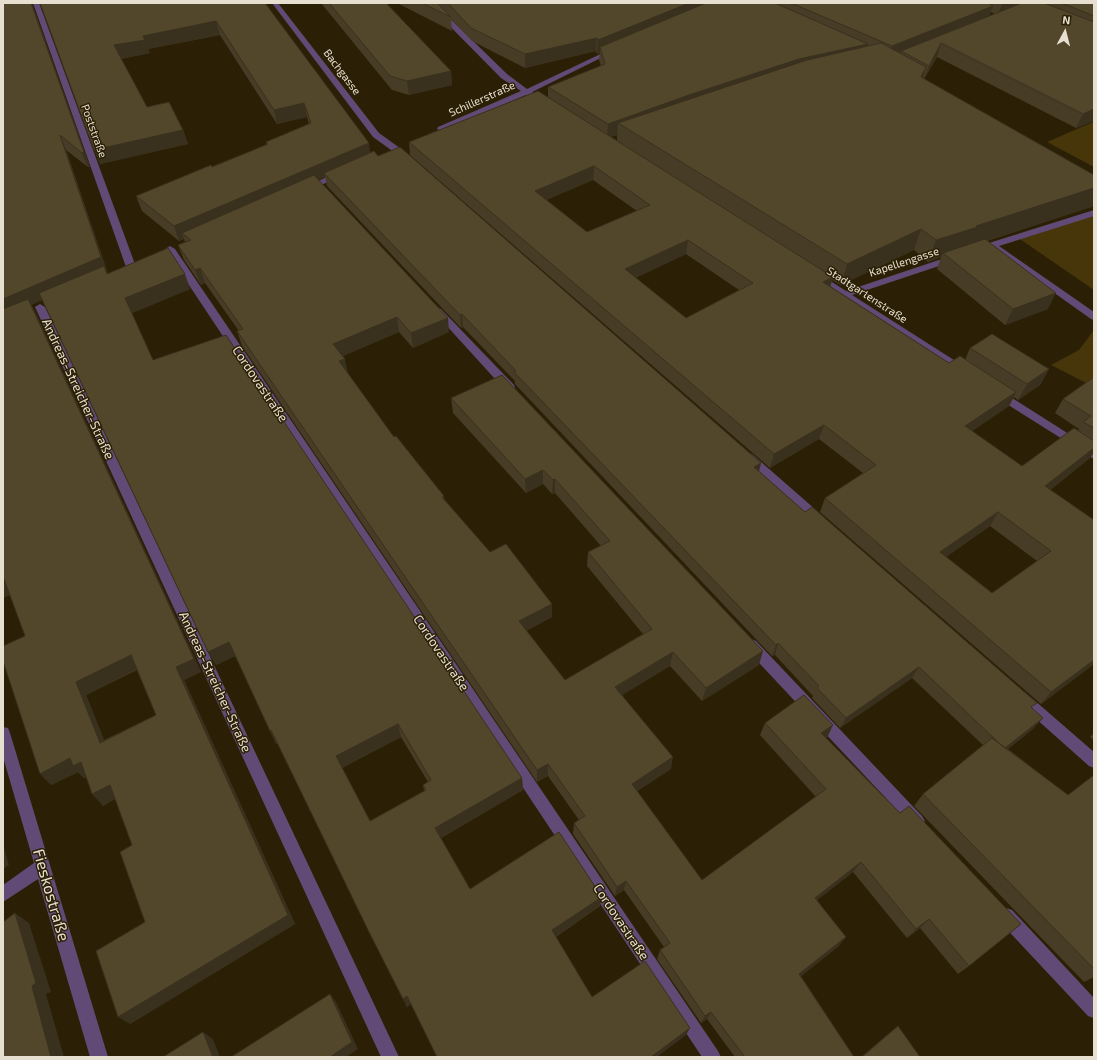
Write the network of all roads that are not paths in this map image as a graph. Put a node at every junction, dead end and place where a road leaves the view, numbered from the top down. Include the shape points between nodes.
1 (36, 3) edge
2 (276, 3) edge
3 (430, 3) edge
4 (623, 46) edge
5 (526, 92) junction
6 (547, 106) edge
7 (436, 132) edge
8 (399, 148) junction
9 (384, 154) edge
10 (413, 163) edge
11 (351, 169) edge
12 (318, 184) junction
13 (325, 192) edge
14 (297, 193) edge
15 (1094, 213) edge
16 (992, 245) junction
17 (170, 249) edge
18 (131, 267) edge
19 (812, 273) edge
20 (845, 294) junction
21 (427, 300) edge
22 (40, 307) edge
23 (1094, 317) edge
24 (971, 376) edge
25 (990, 388) edge
26 (520, 399) edge
27 (740, 450) edge
28 (1094, 455) edge
29 (830, 529) edge
30 (744, 638) edge
31 (1010, 687) edge
32 (3, 733) edge
33 (1094, 761) edge
34 (925, 830) edge
35 (43, 866) junction
36 (3, 894) edge
37 (996, 905) edge
38 (1094, 1010) edge
39 (99, 1057) edge
40 (390, 1057) edge
41 (712, 1057) edge

1 - 18 street, Poststraße
2 - 8 street, Bachgasse via 376,135
3 - 5 street via 504,76
4 - 5 street, Schillerstraße
5 - 6 street
5 - 7 street, Schillerstraße
8 - 9 street
8 - 10 street, Bachgasse
11 - 12 street
12 - 13 street
12 - 14 street
15 - 16 street, Kapellengasse
16 - 20 street, Kapellengasse
16 - 23 street
17 - 41 street, Cordovastraße
19 - 20 street, Stadtgartenstraße
20 - 24 street, Stadtgartenstraße
21 - 26 street
22 - 40 street, Andreas-Streicher-Straße
25 - 28 street
27 - 29 street
30 - 34 street
31 - 33 street
32 - 35 street, Fieskostraße
35 - 36 street
35 - 39 street, Fieskostraße
37 - 38 street

